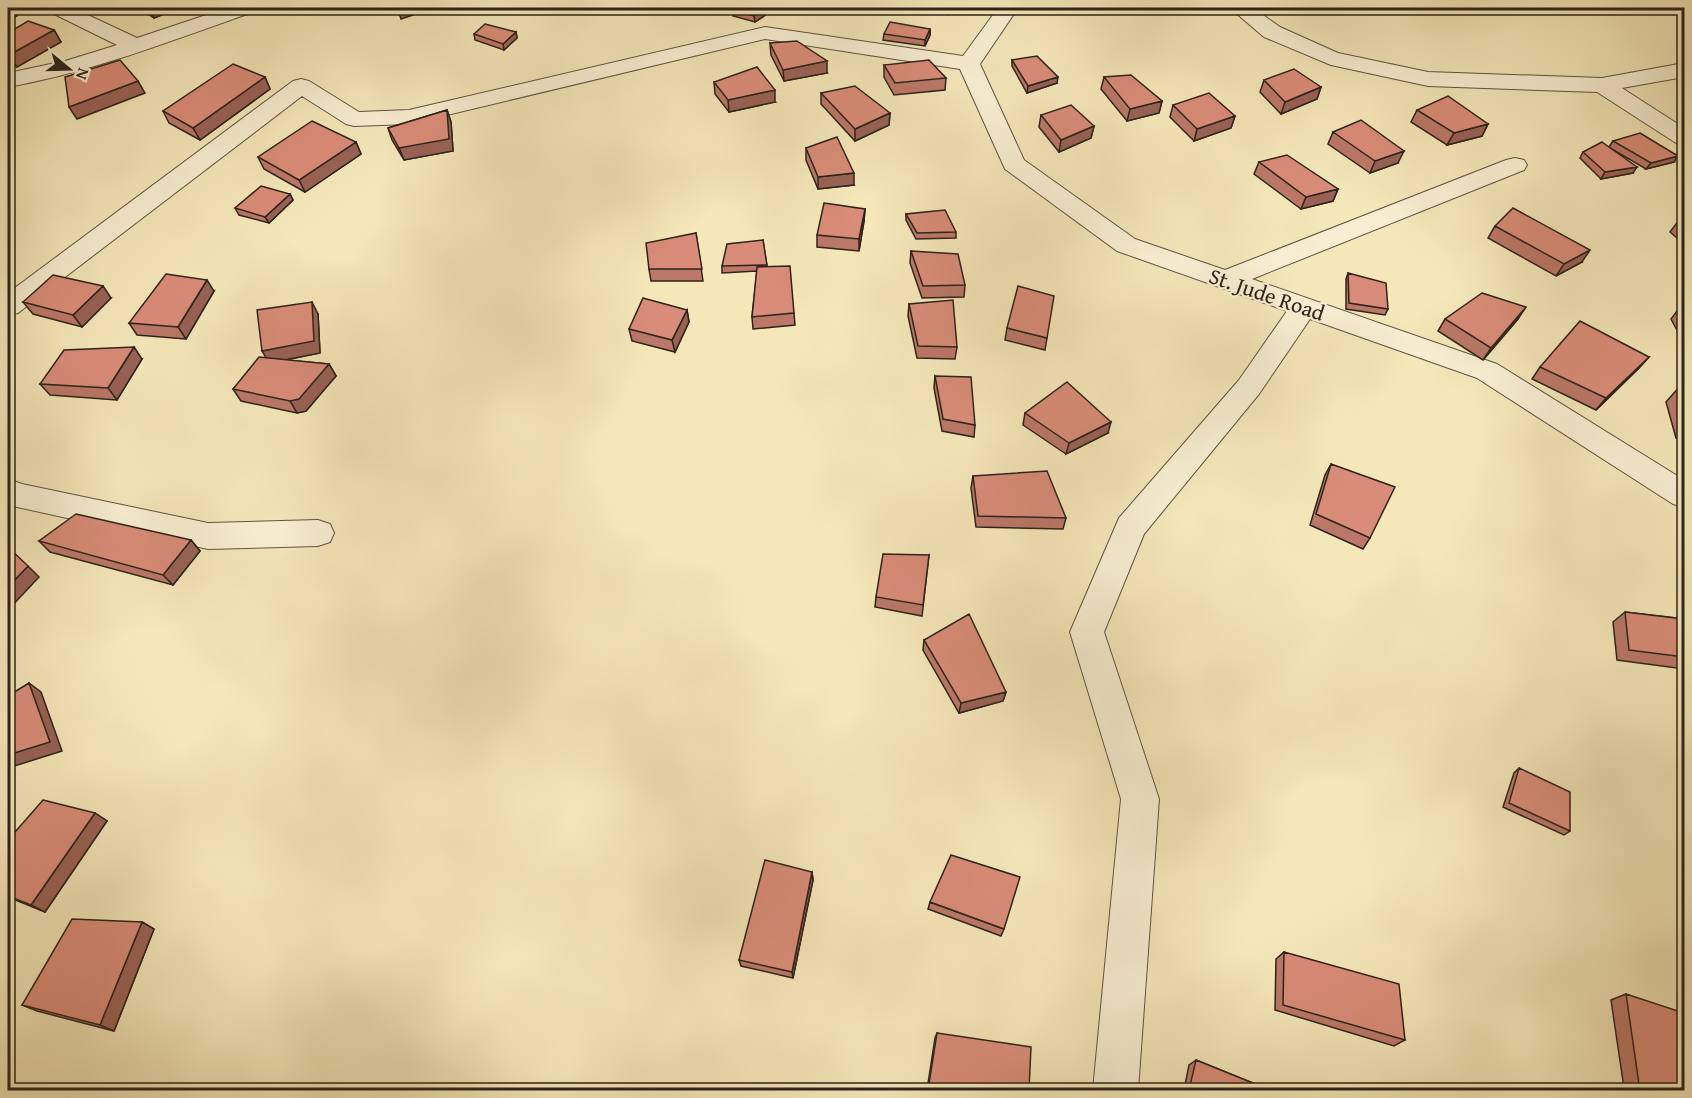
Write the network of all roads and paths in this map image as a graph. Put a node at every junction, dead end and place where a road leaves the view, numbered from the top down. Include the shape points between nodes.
1 (57, 8) edge
2 (246, 8) edge
3 (1008, 8) edge
4 (1240, 8) edge
5 (136, 46) junction
6 (969, 64) junction
7 (1684, 70) edge
8 (8, 80) edge
9 (1602, 85) junction
10 (1684, 138) edge
11 (1515, 165) dead end
12 (1225, 280) junction
13 (8, 306) edge
14 (1304, 307) junction
15 (8, 491) edge
16 (1684, 495) edge
17 (318, 533) dead end
18 (1116, 1090) edge

1 - 5 street
2 - 5 street
3 - 6 street
4 - 9 street via 1272,32 1332,58 1417,77
5 - 8 street
6 - 12 street, St. Jude Road via 1014,164 1126,245
6 - 13 street via 765,33 409,117 354,119 301,87
7 - 9 street
9 - 10 street
11 - 12 street
12 - 14 street, St. Jude Road
14 - 16 street, St. Jude Road via 1487,371
14 - 18 street via 1249,387 1130,527 1087,632 1140,799
15 - 17 street via 208,537

